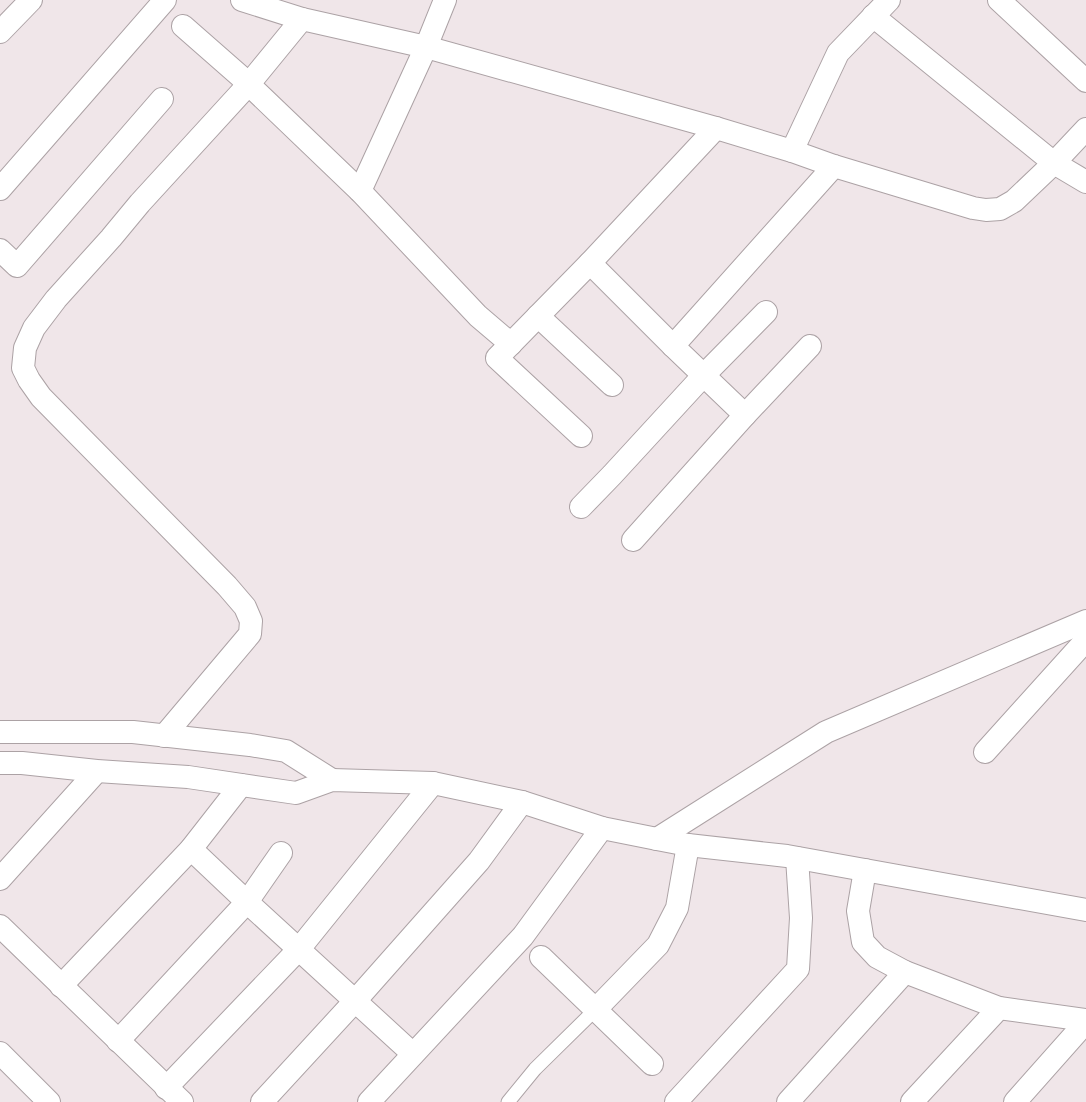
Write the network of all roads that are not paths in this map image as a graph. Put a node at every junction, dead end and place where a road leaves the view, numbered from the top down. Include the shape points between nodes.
1 (31, 0) edge
2 (165, 0) edge
3 (242, 0) edge
4 (445, 0) edge
5 (889, 0) edge
6 (999, 0) edge
7 (873, 16) junction
8 (302, 19) junction
9 (183, 26) dead end
10 (0, 32) edge
11 (426, 47) junction
12 (1086, 81) edge
13 (248, 85) junction
14 (162, 99) dead end
15 (716, 128) junction
16 (1086, 129) edge
17 (792, 152) junction
18 (1054, 164) junction
19 (834, 166) junction
20 (1086, 182) edge
21 (0, 189) edge
22 (360, 190) junction
23 (0, 250) edge
24 (590, 262) junction
25 (766, 312) dead end
26 (538, 316) junction
27 (511, 344) junction
28 (673, 346) junction
29 (810, 346) dead end
30 (703, 376) junction
31 (612, 385) dead end
32 (745, 415) junction
33 (581, 436) dead end
34 (581, 507) dead end
35 (633, 540) dead end
36 (1086, 621) edge
37 (1086, 640) edge
38 (0, 732) edge
39 (164, 736) junction
40 (985, 752) dead end
41 (0, 763) edge
42 (98, 771) junction
43 (332, 780) junction
44 (433, 783) junction
45 (241, 785) junction
46 (522, 802) junction
47 (602, 828) junction
48 (657, 839) junction
49 (688, 844) junction
50 (191, 849) junction
51 (281, 853) dead end
52 (797, 858) junction
53 (865, 870) junction
54 (0, 880) edge
55 (247, 902) junction
56 (1086, 910) edge
57 (0, 927) edge
58 (299, 949) junction
59 (541, 957) dead end
60 (905, 972) junction
61 (61, 986) junction
62 (355, 1001) junction
63 (999, 1008) junction
64 (595, 1010) junction
65 (1086, 1021) edge
66 (118, 1041) junction
67 (0, 1053) edge
68 (413, 1054) junction
69 (652, 1064) dead end
70 (174, 1095) edge
71 (49, 1102) edge
72 (262, 1102) edge
73 (369, 1102) edge
74 (508, 1102) edge
75 (676, 1102) edge
76 (788, 1102) edge
77 (912, 1102) edge
78 (1016, 1102) edge

1 - 10 street
2 - 21 street
3 - 8 street
4 - 11 street
5 - 7 street
6 - 12 street
7 - 17 street via 838,53
7 - 18 street
8 - 11 street
8 - 13 street
9 - 13 street
11 - 15 street
11 - 22 street
13 - 22 street
13 - 39 street via 56,299 34,328 25,348 23,368 28,380 41,397 227,586 245,607 251,621 250,634
14 - 23 street via 16,266
15 - 17 street
15 - 24 street
16 - 18 street
17 - 19 street
18 - 19 street via 1014,201 1000,209 986,210
18 - 20 street
19 - 28 street
22 - 27 street via 478,316
24 - 26 street
24 - 28 street
25 - 30 street
26 - 27 street
26 - 31 street
27 - 33 street via 498,358
28 - 30 street
29 - 32 street
30 - 32 street
30 - 34 street
32 - 35 street
36 - 48 street via 826,732
37 - 40 street
38 - 39 street via 133,732
39 - 43 street via 286,751
41 - 42 street
42 - 45 street via 188,777
42 - 54 street
43 - 44 street
43 - 45 street via 296,793
44 - 46 street
44 - 58 street
45 - 50 street
46 - 47 street
46 - 62 street via 479,861
47 - 48 street
47 - 68 street via 523,936
48 - 49 street
49 - 52 street
49 - 64 street via 677,908 658,945
50 - 55 street
50 - 61 street
51 - 55 street
52 - 53 street
52 - 75 street via 801,918 798,969
53 - 56 street
53 - 60 street via 858,911 863,942 877,957
55 - 58 street
55 - 66 street
57 - 61 street
58 - 62 street
58 - 70 street
59 - 64 street
60 - 63 street
60 - 76 street
61 - 66 street
62 - 68 street
62 - 72 street
63 - 65 street
63 - 77 street
64 - 69 street
64 - 74 lane via 535,1069
65 - 78 street
66 - 70 street
67 - 71 street
68 - 73 street

